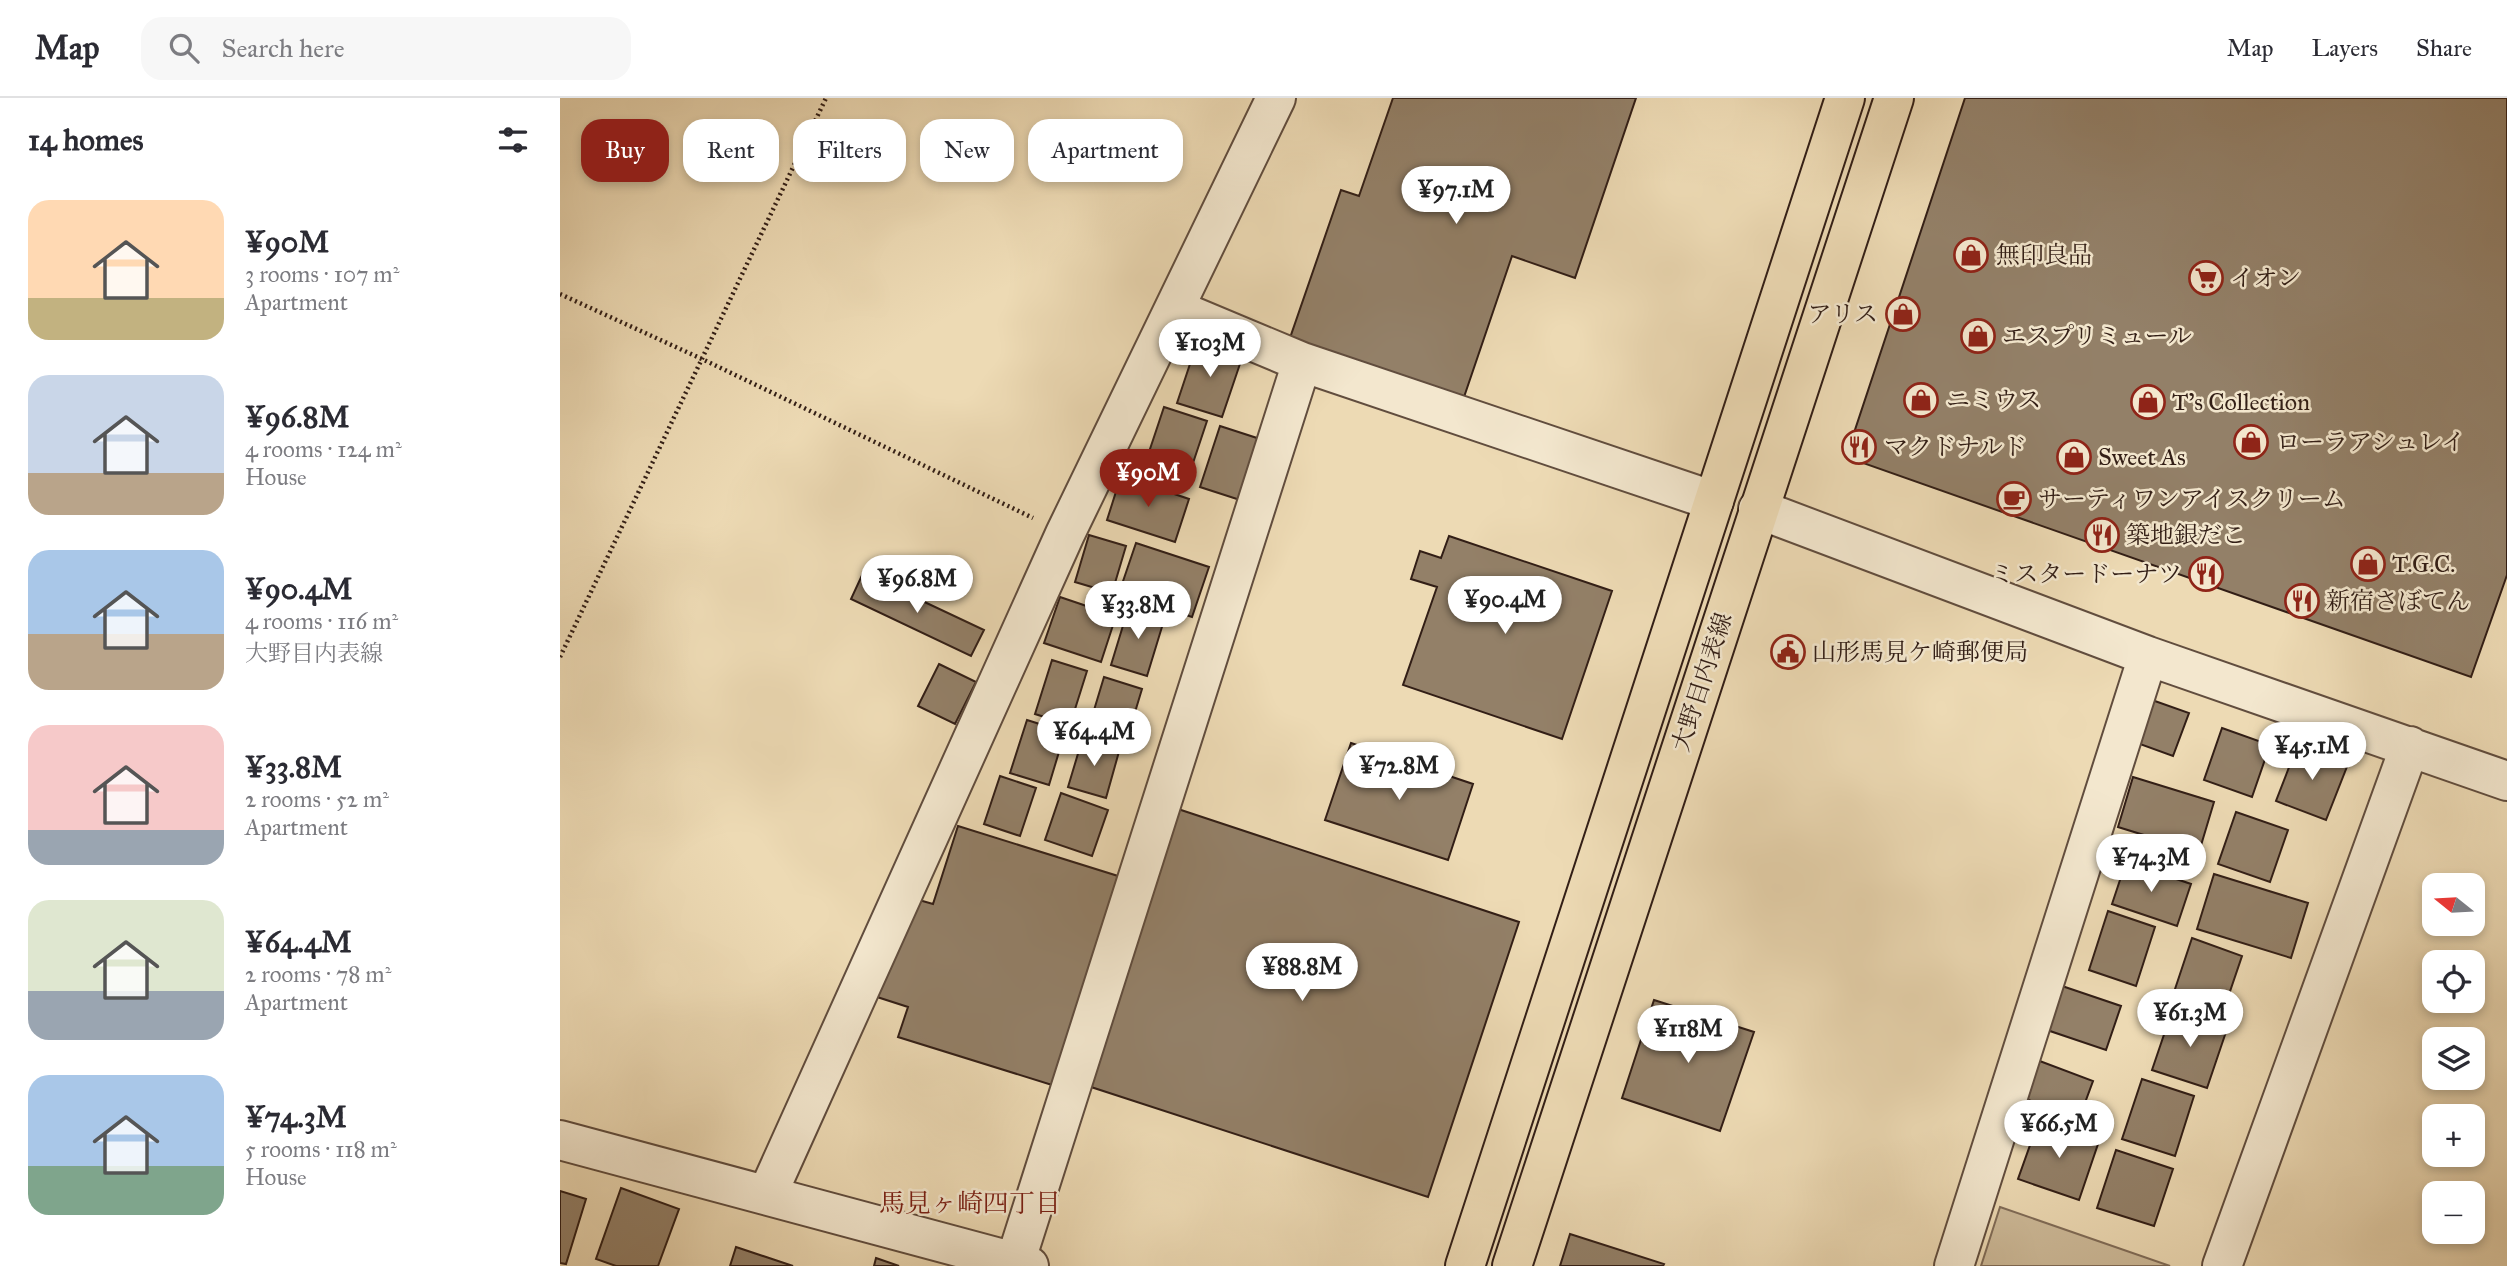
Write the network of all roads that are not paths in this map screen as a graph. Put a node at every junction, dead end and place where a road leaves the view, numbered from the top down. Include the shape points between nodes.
1 (1276, 98) edge
2 (1845, 98) edge
3 (1894, 98) edge
4 (1175, 309) junction
5 (1302, 362) junction
6 (1714, 500) junction
7 (1758, 509) junction
8 (2148, 656) junction
9 (2410, 746) junction
10 (2507, 780) edge
11 (560, 1140) edge
12 (767, 1195) junction
13 (1020, 1265) edge
14 (1465, 1266) edge
15 (1511, 1266) edge
16 (1954, 1266) edge
17 (2222, 1266) edge

1 - 4 street
2 - 6 main road, 大野目内表線
3 - 7 main road, 大野目内表線
4 - 5 street
4 - 12 street via 1065,534
5 - 6 street
5 - 13 street
6 - 14 main road, 大野目内表線
7 - 8 street
7 - 15 main road, 大野目内表線
8 - 9 street
8 - 16 street
9 - 10 street
9 - 17 street
11 - 12 street
12 - 13 street

